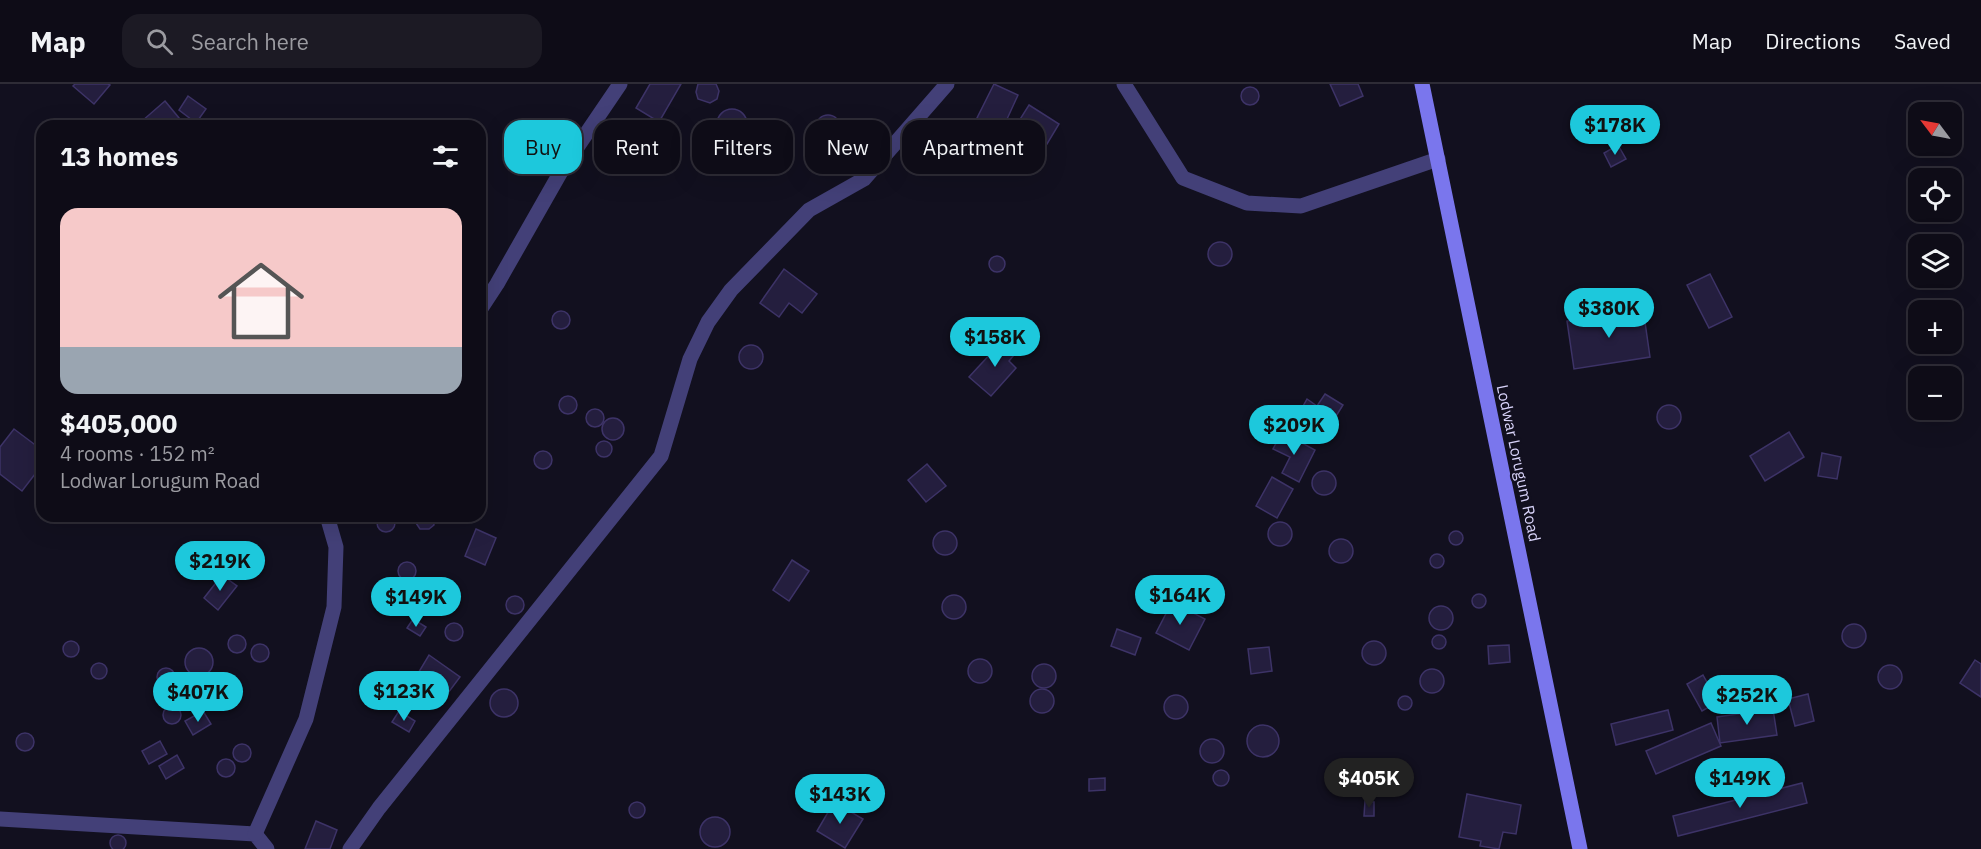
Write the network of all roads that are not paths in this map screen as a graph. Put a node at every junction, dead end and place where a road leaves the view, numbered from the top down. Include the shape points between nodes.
1 (620, 84) edge
2 (947, 84) edge
3 (1124, 84) edge
4 (1422, 84) edge
5 (1437, 159) junction
6 (486, 301) edge
7 (329, 522) edge
8 (0, 819) edge
9 (255, 834) junction
10 (267, 849) edge
11 (350, 849) edge
12 (1580, 849) edge

1 - 6 street via 563,168
2 - 11 street via 864,179 810,210 730,290 690,359 661,456
3 - 5 street via 1183,178 1247,203 1301,206
4 - 5 main road, Lodwar Lorugum Road
5 - 12 main road, Lodwar Lorugum Road
7 - 9 street via 336,547 334,607 306,719
8 - 9 street
9 - 10 street

